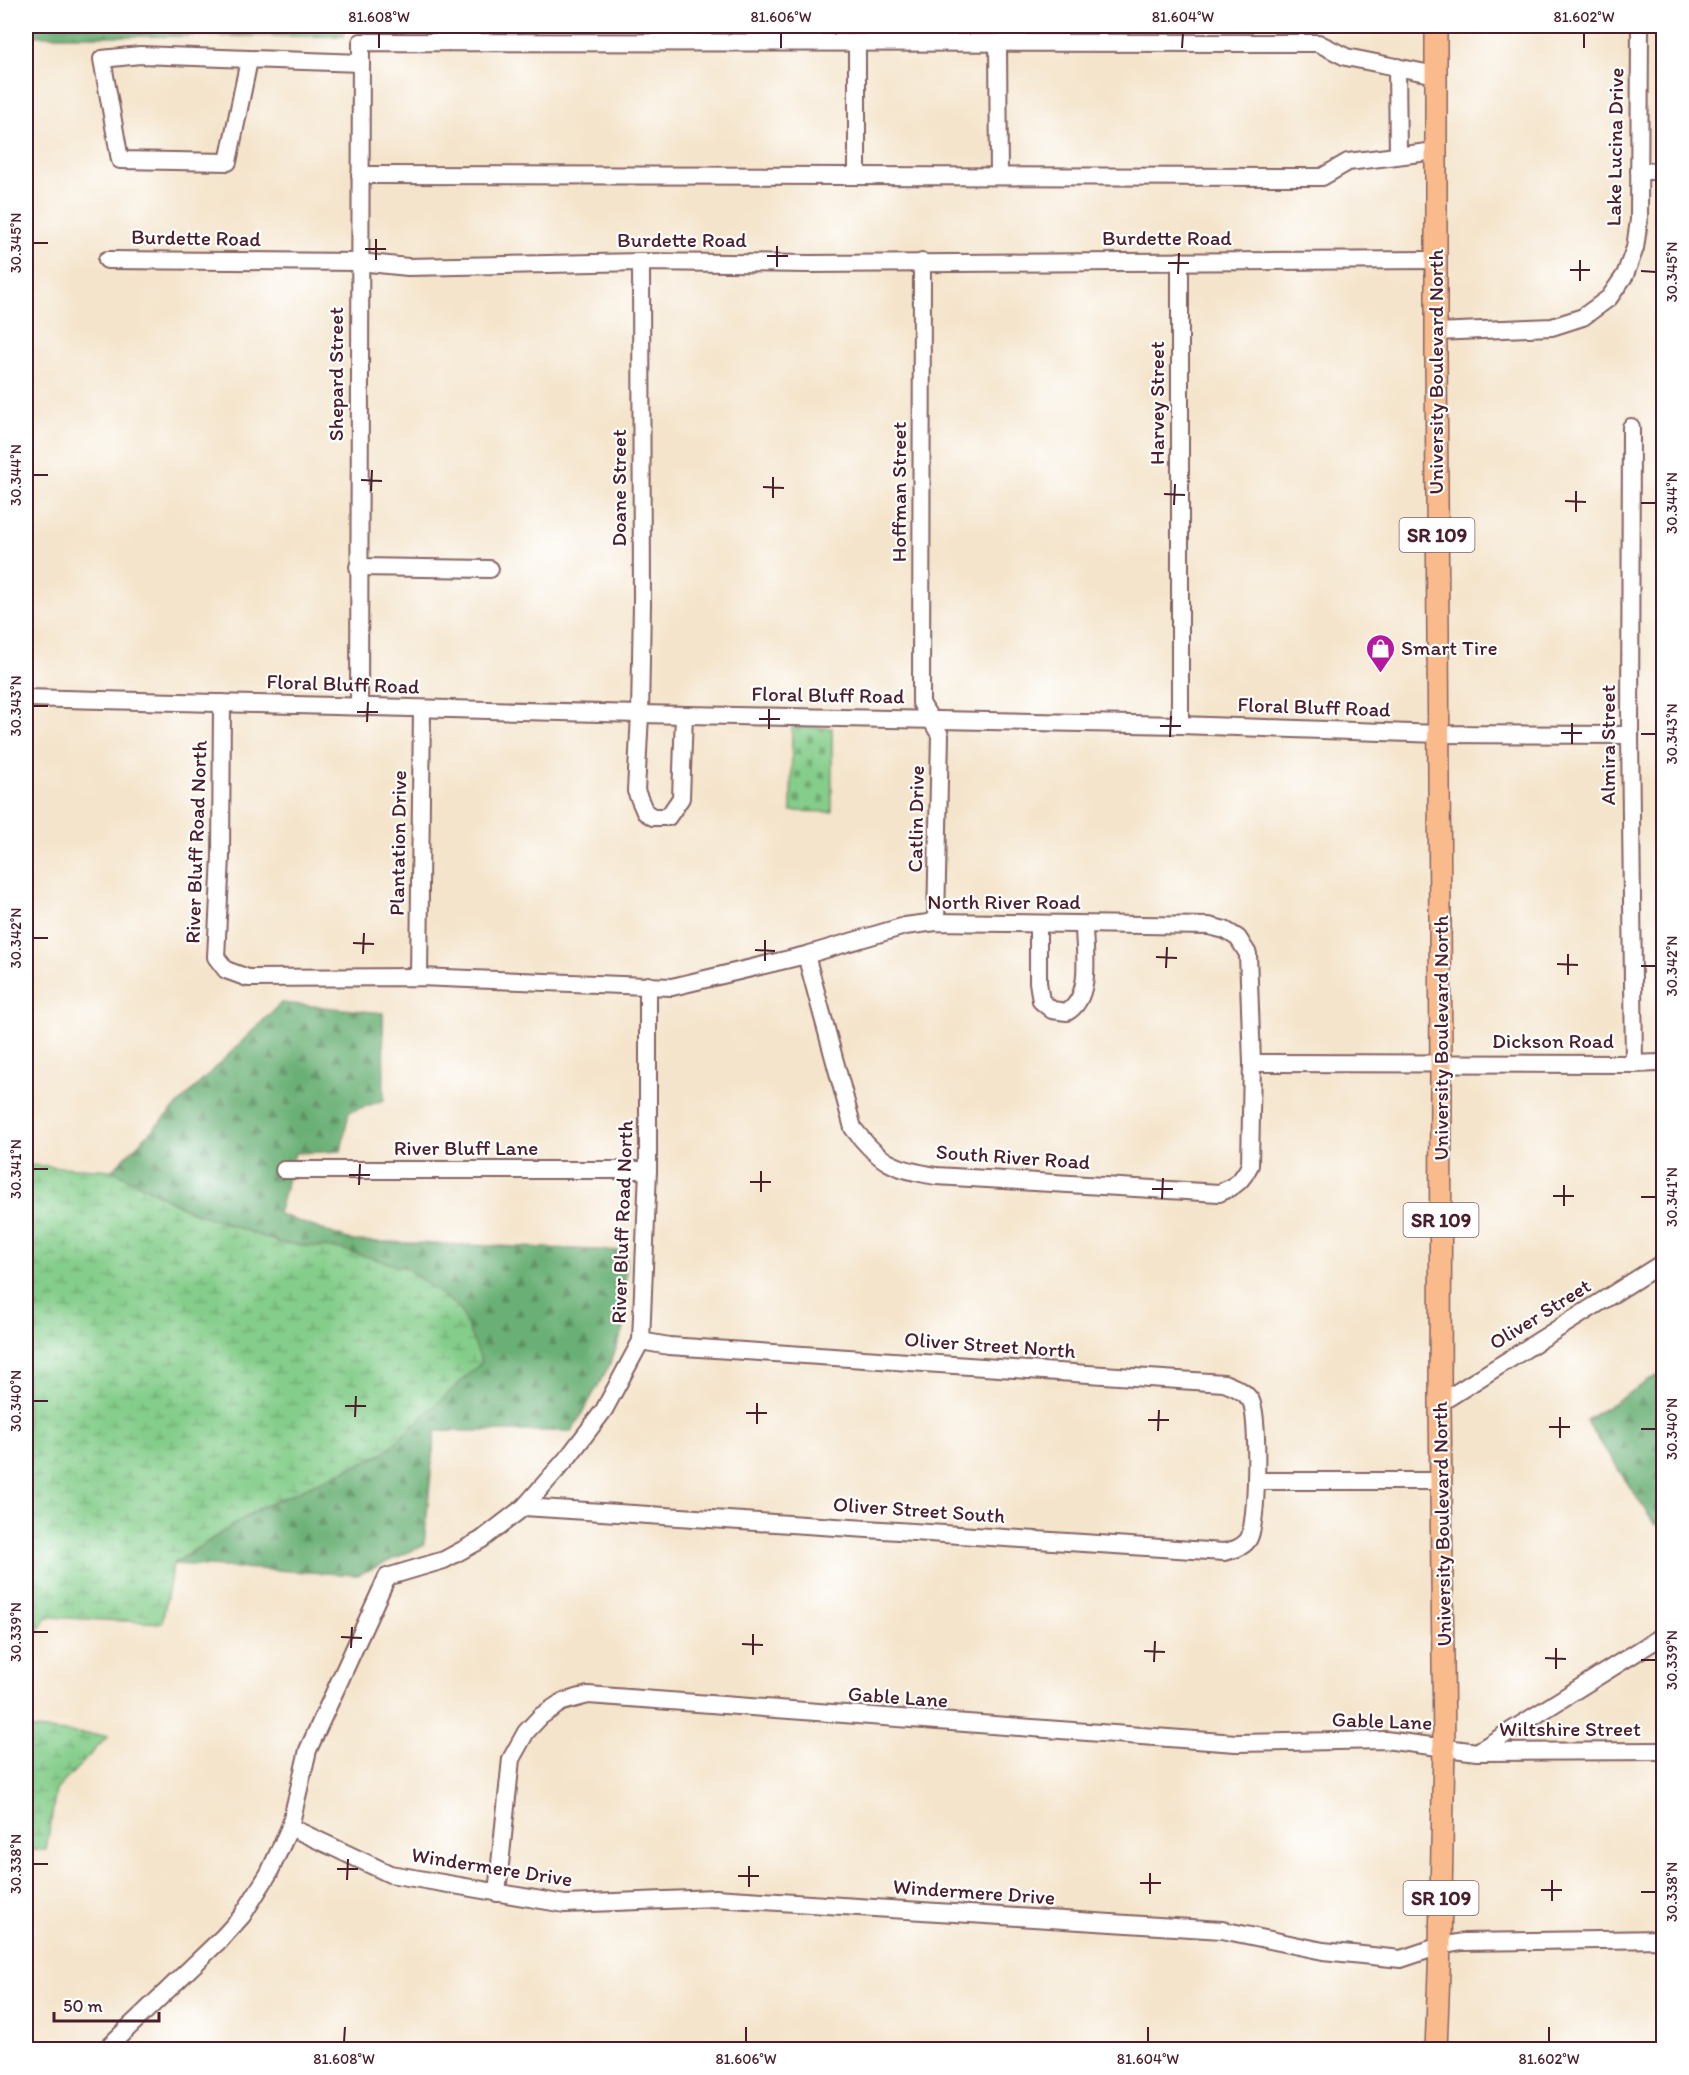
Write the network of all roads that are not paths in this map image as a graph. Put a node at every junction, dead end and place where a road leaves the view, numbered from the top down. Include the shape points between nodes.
1 (1436, 26) edge
2 (1640, 26) edge
3 (998, 43) junction
4 (857, 44) junction
5 (249, 60) junction
6 (361, 63) junction
7 (1397, 67) junction
8 (1436, 75) junction
9 (1436, 151) junction
10 (1398, 155) junction
11 (1639, 171) junction
12 (1664, 171) edge
13 (360, 175) junction
14 (857, 176) junction
15 (999, 176) junction
16 (107, 260) dead end
17 (1436, 260) junction
18 (1180, 261) junction
19 (359, 262) junction
20 (641, 262) junction
21 (922, 262) junction
22 (1436, 332) junction
23 (1631, 427) dead end
24 (358, 567) junction
25 (490, 569) dead end
26 (26, 698) edge
27 (222, 703) junction
28 (359, 706) junction
29 (423, 709) junction
30 (640, 714) junction
31 (684, 715) junction
32 (930, 720) junction
33 (1180, 725) junction
34 (1440, 734) junction
35 (1630, 735) junction
36 (936, 922) junction
37 (1038, 924) junction
38 (1084, 925) junction
39 (806, 955) junction
40 (419, 978) junction
41 (648, 985) junction
42 (1441, 1062) junction
43 (1252, 1063) junction
44 (1634, 1064) junction
45 (1662, 1066) edge
46 (284, 1170) dead end
47 (648, 1170) junction
48 (1664, 1262) edge
49 (641, 1341) junction
50 (1440, 1403) junction
51 (1256, 1481) junction
52 (1441, 1481) junction
53 (524, 1507) junction
54 (1664, 1635) edge
55 (1444, 1746) junction
56 (1664, 1751) edge
57 (1477, 1752) junction
58 (290, 1827) junction
59 (497, 1893) junction
60 (1664, 1939) edge
61 (1440, 1946) junction
62 (105, 2049) edge
63 (1436, 2049) edge

1 - 8 main road, University Boulevard North / SR 109
2 - 11 street, Lake Lucina Drive
3 - 4 street
3 - 7 street via 1318,43 1346,57
3 - 15 street
4 - 6 street, Shepard Street via 361,42
4 - 14 street
5 - 5 street via 140,55 102,58 120,160 228,162
5 - 6 street
6 - 13 street, Shepard Street
7 - 8 street
7 - 10 street
8 - 9 main road, University Boulevard North / SR 109
9 - 10 street
9 - 17 main road, University Boulevard North / SR 109
10 - 15 street via 1348,162 1322,177
11 - 12 street
11 - 22 street, Lake Lucina Drive via 1635,248 1625,275 1609,298 1583,317 1552,327
13 - 14 street
13 - 19 street, Shepard Street
14 - 15 street
16 - 19 street, Burdette Road
17 - 18 street, Burdette Road
17 - 22 main road, University Boulevard North / SR 109
18 - 21 street, Burdette Road
18 - 33 street, Harvey Street
19 - 20 street, Burdette Road via 408,267
19 - 24 street, Shepard Street
20 - 21 street, Burdette Road
20 - 30 street, Doane Street
21 - 32 street, Hoffman Street via 921,703
22 - 34 main road, University Boulevard North / SR 109
23 - 35 street, Almira Street
24 - 25 street
24 - 28 street, Shepard Street
26 - 27 street, Floral Bluff Road
27 - 28 street, Floral Bluff Road
27 - 40 street, River Bluff Road North via 216,957 226,970 248,978
28 - 29 street, Floral Bluff Road
29 - 30 street, Floral Bluff Road
29 - 40 street, Plantation Drive
30 - 31 street, Floral Bluff Road
30 - 31 street, Doane Street via 636,791 645,812 653,817 668,817 681,798
31 - 32 street, Floral Bluff Road
32 - 33 street, Floral Bluff Road
32 - 36 street, Catlin Drive via 940,735
33 - 34 street, Floral Bluff Road
34 - 35 street, Floral Bluff Road
34 - 42 main road, University Boulevard North / SR 109
35 - 44 street, Almira Street
36 - 37 street, North River Road
36 - 39 street, North River Road via 905,926
37 - 38 street, North River Road
37 - 38 street via 1041,1001 1052,1010 1067,1012 1079,1000 1084,981
38 - 43 street, North River Road via 1209,926 1238,938 1248,954
39 - 41 street, North River Road via 672,987
39 - 43 street, South River Road via 853,1128 890,1165 912,1172 1219,1193 1237,1186 1250,1165
40 - 41 street, River Bluff Road North
41 - 47 street, River Bluff Road North
42 - 43 street, Dickson Road
42 - 44 street, Dickson Road
42 - 50 main road, University Boulevard North / SR 109
44 - 45 street, Dickson Road
46 - 47 street, River Bluff Lane
47 - 49 street, River Bluff Road North
48 - 50 street, Oliver Street
49 - 51 street, Oliver Street North via 1224,1383 1239,1389 1251,1401
49 - 53 street, River Bluff Road North via 604,1410
50 - 52 main road, University Boulevard North / SR 109
51 - 52 street
51 - 53 street, Oliver Street South via 1253,1526 1248,1540 1238,1549 1224,1552
52 - 55 main road, University Boulevard North / SR 109
53 - 58 street, River Bluff Road North via 481,1540 444,1560 387,1577 308,1750
54 - 57 street
55 - 57 street, Gable Lane
55 - 59 street, Gable Lane via 1385,1740 1236,1743 588,1695 562,1701 542,1716 526,1732 511,1759
55 - 61 main road, University Boulevard North / SR 109
56 - 57 street, Wiltshire Street
58 - 59 street, Windermere Drive via 390,1874
58 - 62 street, River Bluff Road North via 269,1873 242,1916
59 - 61 street, Windermere Drive via 566,1904 715,1898 1222,1930 1323,1951 1401,1959
60 - 61 street, Windermere Drive via 1462,1942
61 - 63 main road, University Boulevard North / SR 109

